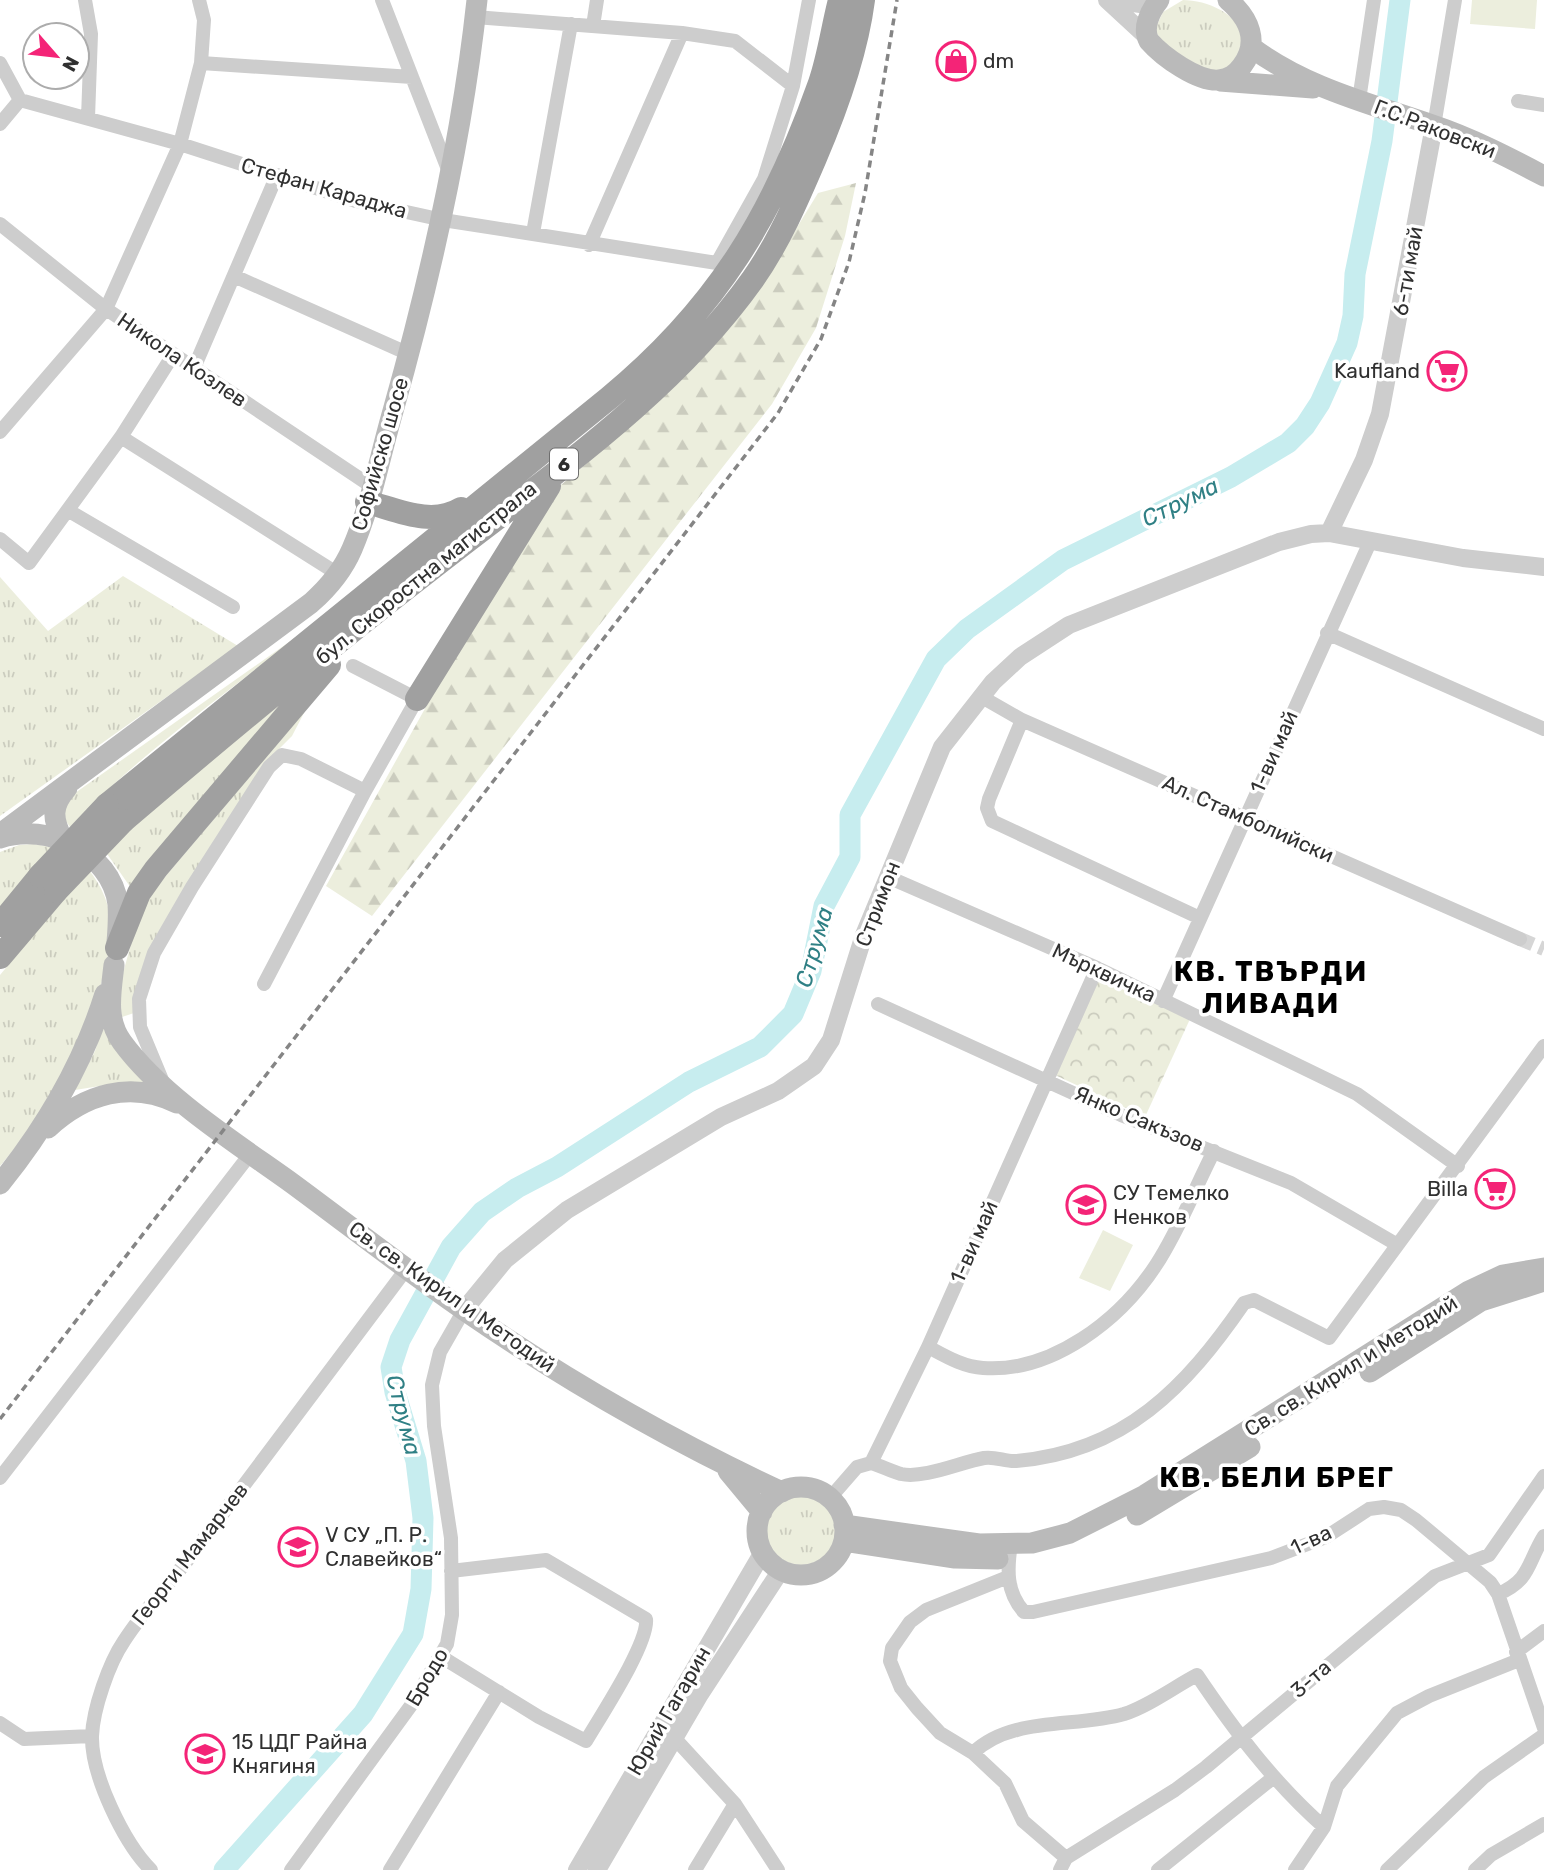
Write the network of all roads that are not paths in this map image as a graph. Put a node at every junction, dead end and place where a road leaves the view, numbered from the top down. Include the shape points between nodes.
1 (85, 0) edge
2 (199, 0) edge
3 (382, 0) edge
4 (597, 0) edge
5 (809, 0) edge
6 (839, 0) edge
7 (863, 0) edge
8 (1107, 0) edge
9 (1113, 0) edge
10 (1227, 0) edge
11 (1374, 0) edge
12 (1455, 0) edge
13 (1157, 3) edge
14 (476, 9) edge
15 (571, 24) junction
16 (593, 26) junction
17 (682, 33) junction
18 (1146, 36) junction
19 (1251, 47) junction
20 (0, 62) edge
21 (201, 63) junction
22 (412, 77) junction
23 (1216, 80) junction
24 (793, 86) junction
25 (1322, 89) junction
26 (20, 100) junction
27 (1518, 100) dead end
28 (1365, 102) junction
29 (1544, 105) edge
30 (88, 118) junction
31 (0, 124) edge
32 (1428, 124) junction
33 (180, 144) junction
34 (276, 175) junction
35 (1544, 176) edge
36 (451, 177) junction
37 (443, 220) junction
38 (0, 224) edge
39 (533, 233) junction
40 (589, 245) junction
41 (234, 276) junction
42 (106, 309) junction
43 (409, 354) junction
44 (173, 355) junction
45 (194, 368) junction
46 (0, 432) edge
47 (121, 437) junction
48 (572, 457) junction
49 (501, 485) junction
50 (369, 494) junction
51 (69, 511) junction
52 (1329, 533) junction
53 (0, 539) edge
54 (1370, 542) junction
55 (1544, 566) edge
56 (338, 574) junction
57 (233, 607) dead end
58 (374, 613) junction
59 (1327, 633) junction
60 (353, 666) dead end
61 (980, 696) junction
62 (417, 699) junction
63 (1022, 720) junction
64 (1544, 729) edge
65 (72, 782) junction
66 (365, 791) junction
67 (115, 813) junction
68 (1245, 818) junction
69 (0, 836) edge
70 (63, 839) junction
71 (888, 877) junction
72 (48, 883) junction
73 (1200, 918) junction
74 (0, 925) edge
75 (1520, 939) tunnel mouth
76 (0, 957) edge
77 (115, 957) junction
78 (1097, 968) junction
79 (264, 984) dead end
80 (1163, 1001) junction
81 (878, 1004) dead end
82 (1544, 1046) edge
83 (1046, 1079) junction
84 (163, 1083) junction
85 (194, 1112) junction
86 (28, 1146) junction
87 (1214, 1151) junction
88 (251, 1153) junction
89 (1458, 1166) junction
90 (0, 1184) edge
91 (1396, 1244) junction
92 (1544, 1268) edge
93 (413, 1272) junction
94 (1544, 1282) edge
95 (457, 1313) junction
96 (928, 1348) junction
97 (871, 1463) junction
98 (722, 1464) junction
99 (1544, 1476) edge
100 (0, 1478) edge
101 (782, 1492) junction
102 (830, 1498) junction
103 (762, 1513) junction
104 (844, 1533) junction
105 (1544, 1536) edge
106 (762, 1552) junction
107 (1009, 1560) junction
108 (1468, 1560) junction
109 (781, 1570) junction
110 (452, 1571) junction
111 (1498, 1594) junction
112 (1544, 1631) edge
113 (1517, 1656) junction
114 (440, 1657) junction
115 (499, 1692) junction
116 (0, 1723) edge
117 (662, 1723) junction
118 (1543, 1726) edge
119 (92, 1736) junction
120 (1240, 1738) junction
121 (674, 1739) junction
122 (973, 1753) junction
123 (1274, 1777) junction
124 (735, 1804) junction
125 (1544, 1824) edge
126 (1324, 1827) junction
127 (1063, 1864) edge
128 (151, 1870) edge
129 (291, 1870) edge
130 (390, 1870) edge
131 (577, 1870) edge
132 (597, 1870) edge
133 (695, 1870) edge
134 (778, 1870) edge
135 (1158, 1870) edge
136 (1295, 1870) edge
137 (1387, 1870) edge
138 (1475, 1870) edge

1 - 30 street via 92,34
2 - 21 street via 204,20
3 - 22 street
4 - 16 street
5 - 24 street
6 - 49 highway, бул. Скоростна магистрала / 6 via 821,81 768,210 736,264 699,313 649,365
7 - 48 highway, бул. Скоростна магистрала / 6 via 835,111 789,220 754,277 715,328 665,380
8 - 18 street
9 - 13 street
10 - 19 main road via 1247,22
11 - 28 street
12 - 32 street, 6-ти май
13 - 18 main road
14 - 15 street
14 - 36 main road, Софийско шосе
15 - 16 street
15 - 39 street
16 - 17 street
17 - 24 street via 735,41
17 - 40 street
18 - 23 main road, Г.С.Раковски via 1195,74
19 - 23 main road via 1234,75
19 - 25 main road, Г.С.Раковски
20 - 26 street
21 - 22 street
21 - 33 street
22 - 36 street
23 - 25 main road, Г.С.Раковски
24 - 40 street, Стефан Караджа via 764,179 717,263
25 - 28 main road, Г.С.Раковски
26 - 30 street, Стефан Караджа
26 - 31 street
27 - 29 street
28 - 32 main road, Г.С.Раковски
30 - 33 street, Стефан Караджа
32 - 35 main road, Г.С.Раковски
32 - 52 street, 6-ти май via 1380,414 1369,449
33 - 34 street, Стефан Караджа
33 - 42 street
34 - 37 street, Стефан Караджа via 356,201
34 - 41 street
36 - 37 main road, Софийско шосе
37 - 39 street, Стефан Караджа
37 - 43 main road, Софийско шосе
38 - 42 street, Никола Козлев
39 - 40 street, Стефан Караджа
41 - 43 street
41 - 45 street
42 - 44 street, Никола Козлев
42 - 46 street
43 - 50 main road, Софийско шосе
44 - 45 street, Никола Козлев
44 - 47 street
45 - 50 street, Никола Козлев
47 - 51 street
47 - 56 street
48 - 58 highway, бул. Скоростна магистрала / 6
48 - 62 highway via 536,504
49 - 50 highway via 455,514 439,518
49 - 67 highway, бул. Скоростна магистрала / 6
50 - 56 main road, Софийско шосе via 352,549
51 - 53 street via 29,563
51 - 57 street
52 - 54 street
52 - 61 street, Стримон via 1279,542 1069,625 1020,657
54 - 55 street
54 - 59 street, 1-ви май
56 - 65 main road, Софийско шосе via 311,603
58 - 67 highway, бул. Скоростна магистрала / 6
58 - 77 highway via 156,869 139,893
59 - 64 street
59 - 68 street, 1-ви май
60 - 62 street
61 - 63 street, Ал. Стамболийски
61 - 71 street, Стримон via 942,747
62 - 66 street
63 - 68 street, Ал. Стамболийски
63 - 73 street via 989,799 992,821
65 - 69 main road, Софийско шосе
65 - 70 main road, Софийско шосе via 54,808
66 - 79 street
66 - 84 street via 301,759 282,755 270,767 154,953 139,999 140,1027
67 - 72 highway, бул. Скоростна магистрала / 6, bridge
68 - 73 street, 1-ви май
68 - 75 street, Ал. Стамболийски
69 - 70 main road
70 - 77 main road via 93,859 110,881 118,902
71 - 78 street, Мърквичка
71 - 95 street, Стримон via 864,935 831,1040 814,1066 567,1210 505,1261
72 - 74 highway, бул. Скоростна магистрала / 6
72 - 76 highway, бул. Скоростна магистрала / 6
73 - 80 street, 1-ви май
77 - 84 main road, Св. св. Кирил и Методий via 112,1022 121,1041
77 - 86 main road via 95,1025 65,1090
78 - 80 street, Мърквичка
78 - 83 street, 1-ви май
80 - 89 street, Мърквичка via 1357,1094
81 - 83 street, Янко Сакъзов
82 - 89 street
83 - 87 street, Янко Сакъзов via 1121,1115
83 - 96 street, 1-ви май
84 - 85 main road, Св. св. Кирил и Методий
85 - 86 main road, Св. св. Кирил и Методий via 152,1093 96,1096 62,1115
85 - 88 main road, Св. св. Кирил и Методий
86 - 90 main road
87 - 91 street, Янко Сакъзов via 1291,1183
87 - 96 street via 1156,1264 1100,1325 1060,1352 1005,1367 961,1363
88 - 93 main road, Св. св. Кирил и Методий
88 - 100 street
89 - 91 street
91 - 97 street via 1329,1338 1262,1302 1244,1303 1208,1355 1164,1399 1115,1435 1015,1461 987,1457 904,1475
92 - 107 main road, Св. св. Кирил и Методий via 1503,1275 1469,1291 1145,1495
93 - 95 main road, Св. св. Кирил и Методий
93 - 119 street, Георги Мамарчев via 123,1641 106,1674
94 - 107 main road, Св. св. Кирил и Методий via 1481,1301 1205,1476 1109,1531 1071,1546
95 - 98 main road, Св. св. Кирил и Методий
95 - 110 street, Бродо via 432,1385
96 - 97 street, 1-ви май
97 - 102 street, 1-ви май via 857,1467
98 - 101 main road, Св. св. Кирил и Методий
98 - 103 main road, Св. св. Кирил и Методий
99 - 108 street, 3-та via 1489,1555
101 - 102 main road via 810,1488
101 - 103 main road
102 - 104 main road via 840,1510
103 - 106 main road via 758,1528
104 - 107 main road, Св. св. Кирил и Методий via 932,1539
104 - 109 main road via 832,1562 819,1571 804,1575
105 - 111 street via 1516,1586
106 - 109 main road
106 - 117 street, Юрий Гагарин
107 - 108 street, 1-ва via 1014,1600 1024,1612 1054,1609 1271,1558 1317,1541 1369,1508 1384,1507 1401,1510
107 - 122 street via 910,1622 892,1648 893,1673 917,1708 940,1733
108 - 111 street, 1-ва
108 - 120 street, 3-та via 1434,1576
109 - 121 street, Юрий Гагарин
110 - 114 street, Бродо via 452,1615
110 - 115 street via 546,1560 646,1619 645,1635 586,1741
111 - 113 street, 1-ва
112 - 113 street
113 - 118 street, 1-ва
113 - 126 street via 1397,1713 1337,1786
114 - 115 street
114 - 129 street, Бродо via 412,1704
115 - 130 street
116 - 119 street via 24,1739
117 - 121 street
117 - 131 street, Юрий Гагарин
118 - 137 street
119 - 128 street, Георги Мамарчев via 116,1817 134,1853
120 - 122 street via 1197,1675 1128,1713 1019,1730 988,1739
120 - 123 street
120 - 127 street, 3-та via 1175,1790
121 - 124 street
121 - 132 street, Юрий Гагарин
122 - 127 street via 1005,1783 1023,1821
123 - 126 street
123 - 135 street
124 - 133 street
124 - 134 street
125 - 138 street via 1491,1855
126 - 136 street

